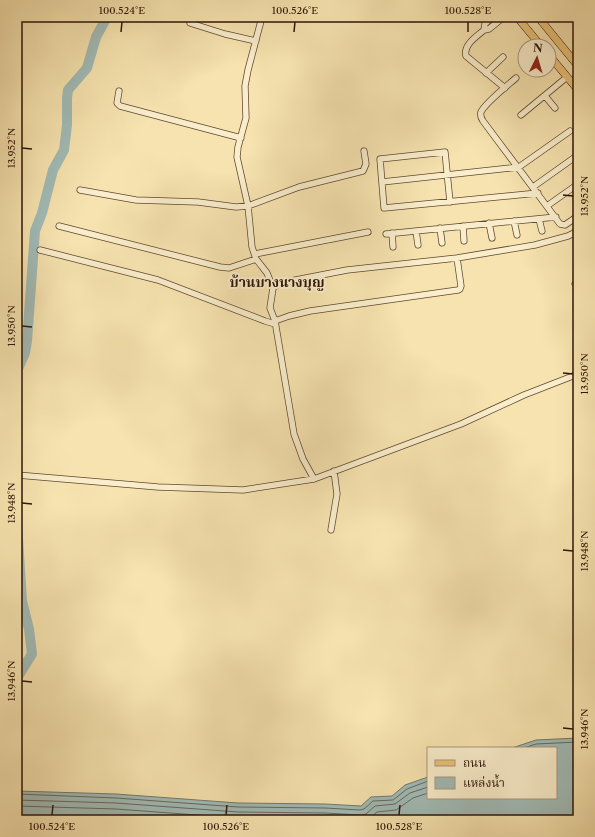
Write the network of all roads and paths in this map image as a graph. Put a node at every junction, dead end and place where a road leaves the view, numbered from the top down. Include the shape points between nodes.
1 (262, 17) edge
2 (492, 17) edge
3 (499, 17) edge
4 (517, 17) edge
5 (538, 17) edge
6 (190, 22) dead end
7 (484, 30) junction
8 (534, 38) edge
9 (256, 41) junction
10 (503, 57) dead end
11 (557, 64) edge
12 (578, 66) edge
13 (486, 73) junction
14 (567, 76) junction
15 (516, 78) dead end
16 (505, 88) junction
17 (578, 90) edge
18 (119, 91) dead end
19 (544, 96) junction
20 (555, 108) dead end
21 (521, 115) dead end
22 (570, 131) dead end
23 (241, 138) junction
24 (364, 151) dead end
25 (578, 154) edge
26 (519, 167) junction
27 (448, 175) junction
28 (382, 182) junction
29 (578, 184) edge
30 (533, 187) junction
31 (80, 190) dead end
32 (538, 193) junction
33 (450, 202) junction
34 (248, 206) junction
35 (547, 206) junction
36 (578, 216) edge
37 (556, 217) junction
38 (539, 218) junction
39 (514, 221) junction
40 (489, 224) junction
41 (59, 226) dead end
42 (462, 226) junction
43 (440, 228) junction
44 (416, 231) junction
45 (542, 231) dead end
46 (578, 231) edge
47 (368, 232) dead end
48 (517, 235) dead end
49 (492, 238) dead end
50 (464, 241) dead end
51 (442, 243) dead end
52 (418, 245) dead end
53 (393, 247) dead end
54 (40, 250) dead end
55 (256, 257) junction
56 (457, 258) junction
57 (273, 288) junction
58 (275, 323) junction
59 (578, 374) edge
60 (334, 471) junction
61 (17, 475) edge
62 (314, 479) junction
63 (331, 530) dead end

1 - 9 street
2 - 7 street via 485,24
3 - 7 street via 500,20
4 - 8 main road
5 - 12 main road
6 - 9 street
7 - 13 street via 465,50 468,59
9 - 23 street via 245,86 246,118
10 - 13 street
11 - 14 main road
13 - 16 street
14 - 17 main road
14 - 19 street
15 - 16 street
16 - 26 street via 485,106 480,116
18 - 23 street via 117,103 120,106
19 - 20 street
19 - 21 street
22 - 26 street
23 - 34 street via 237,157
24 - 34 street via 366,164 363,171 299,187
25 - 30 street
26 - 27 street
26 - 30 street
27 - 28 street
27 - 28 street via 445,152 387,158 380,159
27 - 33 street
28 - 33 street via 384,208
29 - 35 street
30 - 32 street
31 - 34 street via 136,200
32 - 33 street
32 - 35 street
34 - 55 street via 252,247
35 - 37 street
36 - 37 street via 565,225 560,224
37 - 38 street
38 - 39 street
38 - 45 street
39 - 40 street
39 - 48 street
40 - 42 street
40 - 49 street
41 - 55 street via 220,267 229,268
42 - 43 street
42 - 50 street
43 - 44 street
43 - 51 street
44 - 52 street
44 - 53 street via 389,233
46 - 56 street via 534,245
47 - 55 street
54 - 58 street via 158,280
55 - 57 street
56 - 57 street via 347,270 280,283
56 - 58 street via 461,286 458,290 310,311 289,316
57 - 58 street via 270,308
58 - 62 street via 294,434
59 - 60 street via 461,424
60 - 62 street
60 - 63 street via 337,494
61 - 62 street via 243,490

